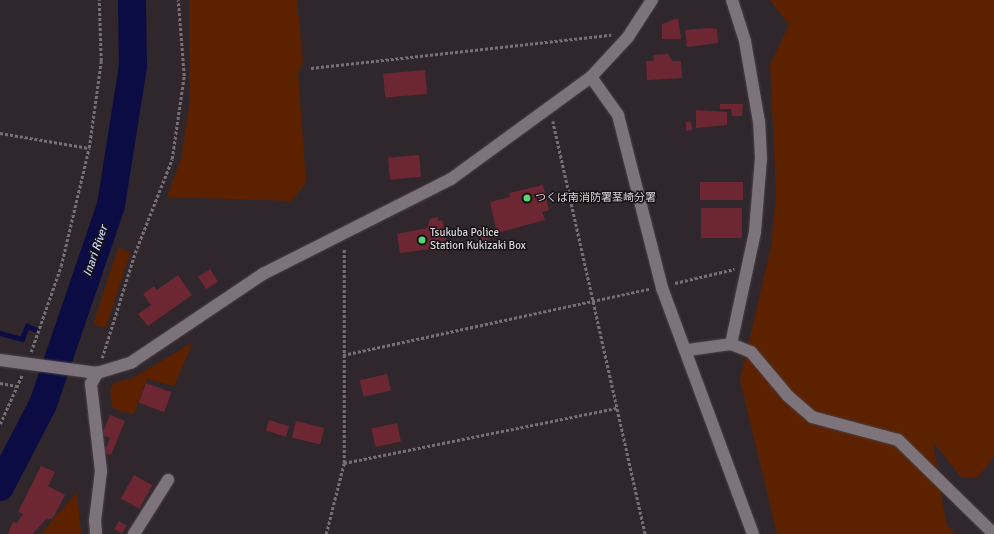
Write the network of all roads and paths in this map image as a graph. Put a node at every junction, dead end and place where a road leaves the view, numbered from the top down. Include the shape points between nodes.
1 (99, 0) edge
2 (178, 0) edge
3 (652, 0) edge
4 (732, 0) edge
5 (631, 32) junction
6 (311, 68) dead end
7 (591, 77) junction
8 (548, 109) junction
9 (0, 133) edge
10 (89, 148) junction
11 (342, 235) junction
12 (748, 266) junction
13 (661, 285) junction
14 (593, 300) junction
15 (731, 344) junction
16 (688, 350) junction
17 (343, 354) junction
18 (0, 360) edge
19 (32, 366) junction
20 (97, 373) junction
21 (0, 383) edge
22 (17, 386) junction
23 (617, 408) junction
24 (0, 424) edge
25 (344, 463) junction
26 (168, 480) dead end
27 (96, 534) edge
28 (134, 534) edge
29 (326, 534) edge
30 (644, 534) edge
31 (753, 534) edge
32 (994, 534) edge

1 - 10 path via 101,61
2 - 20 path via 184,76 172,159 135,254
3 - 5 street
4 - 12 street via 755,92 761,158 756,225
5 - 6 path
5 - 7 street
7 - 8 street
7 - 13 street via 618,115
8 - 11 street via 451,180
8 - 14 path
9 - 10 path
10 - 19 path via 61,266
11 - 17 path
11 - 20 street via 263,274 132,362
12 - 13 path
12 - 15 street
13 - 14 path
13 - 16 street
14 - 17 path
14 - 23 path
15 - 16 street
15 - 32 street via 751,352 788,396 812,417 898,440
16 - 31 street
17 - 25 path
18 - 19 street
19 - 20 street via 78,373
19 - 22 path
20 - 27 street via 91,384 101,471 94,521
21 - 22 path
22 - 24 path
23 - 25 path
23 - 30 path
25 - 29 path
26 - 28 street

